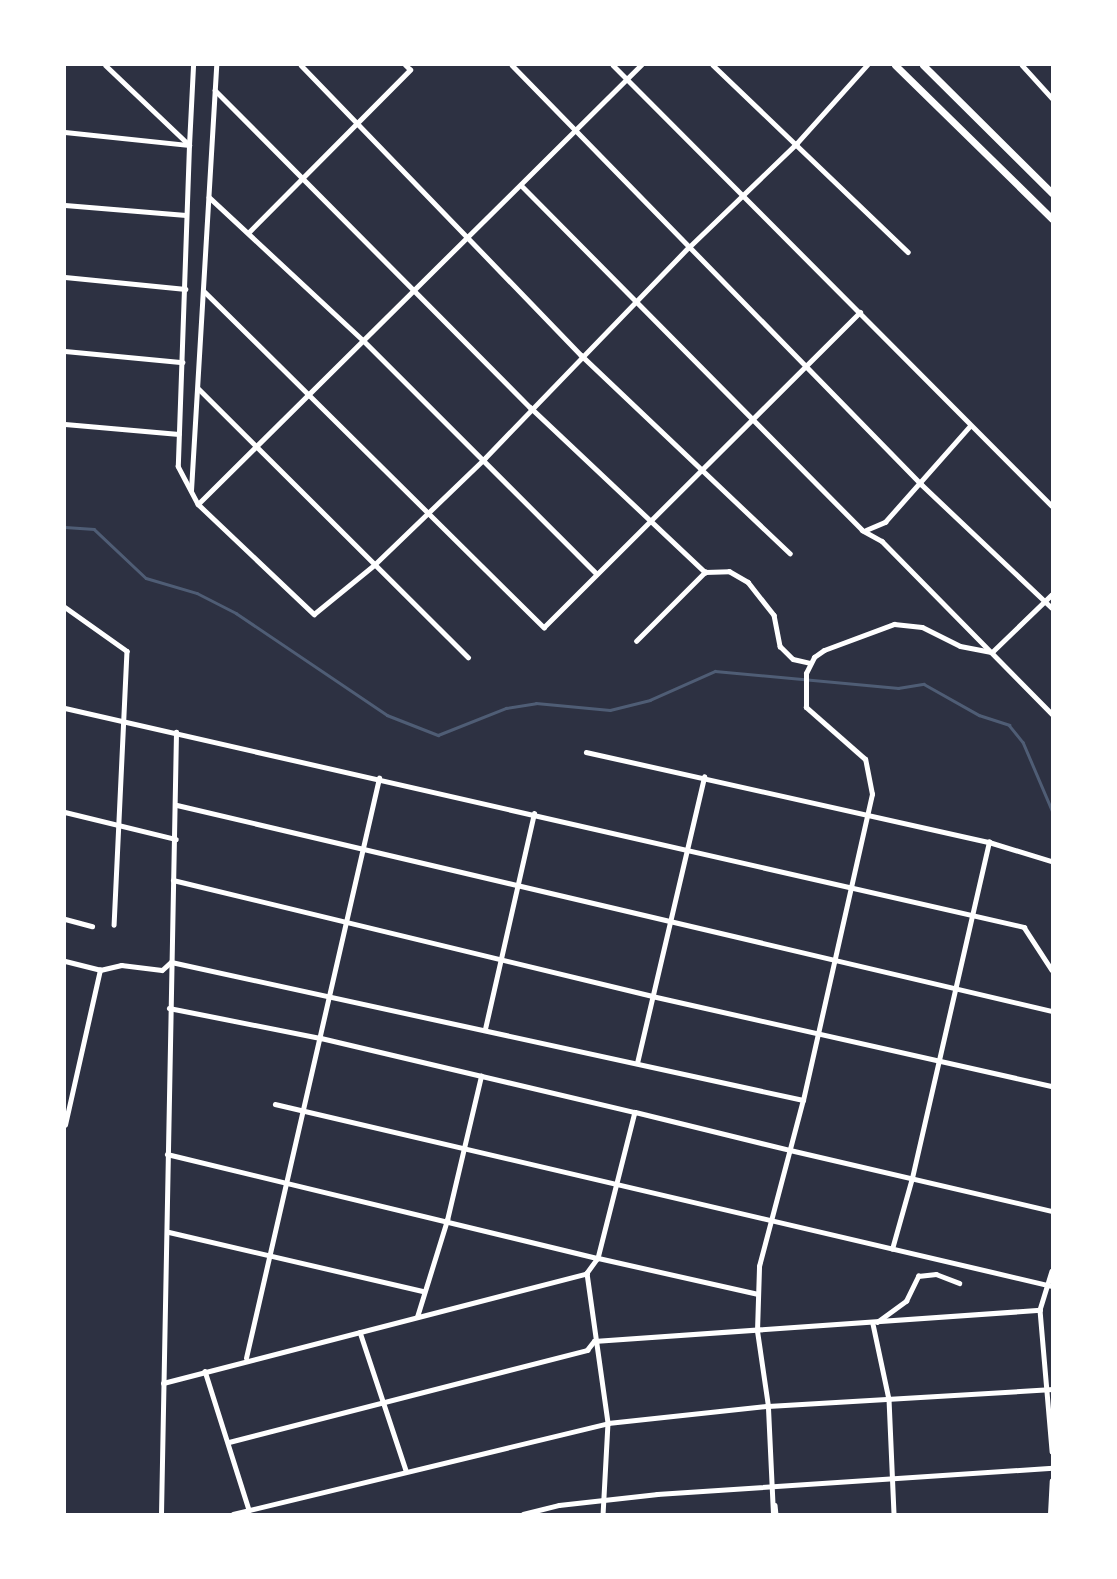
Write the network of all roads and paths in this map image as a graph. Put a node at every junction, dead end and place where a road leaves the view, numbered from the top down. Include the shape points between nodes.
1 (105, 65) edge
2 (193, 65) edge
3 (216, 65) edge
4 (302, 65) edge
5 (405, 65) edge
6 (512, 65) edge
7 (613, 65) edge
8 (641, 65) edge
9 (713, 65) edge
10 (867, 65) edge
11 (895, 65) edge
12 (923, 65) edge
13 (1021, 65) edge
14 (627, 79) junction
15 (214, 89) junction
16 (1052, 99) edge
17 (360, 124) junction
18 (576, 130) junction
19 (65, 132) edge
20 (797, 143) junction
21 (189, 145) junction
22 (300, 177) junction
23 (522, 186) junction
24 (1052, 193) edge
25 (744, 195) junction
26 (209, 197) junction
27 (65, 205) edge
28 (186, 215) junction
29 (1052, 219) edge
30 (248, 233) junction
31 (467, 237) junction
32 (688, 248) junction
33 (908, 252) dead end
34 (65, 277) edge
35 (185, 289) junction
36 (412, 290) junction
37 (205, 292) junction
38 (636, 302) junction
39 (860, 312) junction
40 (363, 340) junction
41 (65, 351) edge
42 (581, 355) junction
43 (182, 362) junction
44 (803, 365) junction
45 (199, 389) junction
46 (310, 394) junction
47 (530, 407) junction
48 (750, 417) junction
49 (65, 424) edge
50 (970, 426) junction
51 (179, 434) junction
52 (257, 446) junction
53 (484, 458) junction
54 (178, 466) joint
55 (700, 468) junction
56 (921, 484) junction
57 (191, 490) junction
58 (198, 504) junction
59 (1052, 506) edge
60 (430, 510) junction
61 (651, 520) junction
62 (862, 530) junction
63 (790, 553) dead end
64 (374, 565) junction
65 (705, 572) junction
66 (596, 573) junction
67 (1052, 594) edge
68 (1045, 601) junction
69 (65, 607) edge
70 (1052, 608) edge
71 (636, 641) dead end
72 (992, 652) junction
73 (468, 657) dead end
74 (810, 663) junction
75 (65, 708) edge
76 (1052, 714) edge
77 (123, 722) junction
78 (176, 732) junction
79 (586, 751) dead end
80 (704, 777) junction
81 (379, 778) junction
82 (177, 805) junction
83 (65, 812) edge
84 (534, 813) junction
85 (869, 814) junction
86 (117, 824) junction
87 (176, 839) junction
88 (989, 842) junction
89 (363, 850) junction
90 (691, 850) junction
91 (1051, 860) edge
92 (173, 880) junction
93 (849, 884) junction
94 (520, 885) junction
95 (972, 914) junction
96 (65, 919) edge
97 (673, 922) junction
98 (345, 923) junction
99 (114, 925) dead end
100 (93, 926) dead end
101 (500, 959) junction
102 (832, 960) junction
103 (65, 961) edge
104 (171, 962) junction
105 (100, 970) junction
106 (1052, 970) edge
107 (952, 989) junction
108 (329, 994) junction
109 (652, 996) junction
110 (169, 1008) junction
111 (1052, 1011) edge
112 (485, 1029) junction
113 (816, 1032) junction
114 (321, 1038) junction
115 (936, 1059) junction
116 (637, 1063) junction
117 (481, 1076) junction
118 (1052, 1086) edge
119 (803, 1100) junction
120 (275, 1104) dead end
121 (304, 1110) junction
122 (635, 1112) junction
123 (65, 1125) edge
124 (462, 1148) junction
125 (790, 1150) junction
126 (167, 1154) junction
127 (912, 1178) junction
128 (617, 1183) junction
129 (288, 1184) junction
130 (1052, 1211) edge
131 (447, 1220) junction
132 (771, 1221) junction
133 (169, 1232) junction
134 (892, 1249) junction
135 (273, 1255) junction
136 (598, 1258) junction
137 (1052, 1271) edge
138 (587, 1273) junction
139 (959, 1283) dead end
140 (1051, 1285) edge
141 (424, 1291) junction
142 (758, 1294) junction
143 (1040, 1310) junction
144 (417, 1317) junction
145 (873, 1324) junction
146 (359, 1330) junction
147 (757, 1331) junction
148 (594, 1341) junction
149 (247, 1358) junction
150 (205, 1371) junction
151 (163, 1383) junction
152 (1051, 1389) edge
153 (889, 1399) junction
154 (386, 1402) junction
155 (768, 1406) junction
156 (608, 1423) junction
157 (229, 1442) junction
158 (1052, 1451) edge
159 (1052, 1468) edge
160 (406, 1470) junction
161 (894, 1479) junction
162 (1052, 1481) edge
163 (772, 1488) junction
164 (605, 1499) junction
165 (248, 1510) junction
166 (161, 1514) edge
167 (233, 1514) edge
168 (523, 1514) edge
169 (603, 1514) edge
170 (774, 1514) edge
171 (894, 1514) edge
172 (1050, 1514) edge

1 - 21 street
2 - 21 street
3 - 15 street
4 - 17 street
5 - 17 street via 410,70
6 - 18 street
7 - 14 street
8 - 14 street
9 - 20 street
10 - 20 street
11 - 29 main road
12 - 24 main road
13 - 16 street
14 - 18 street
14 - 25 street
15 - 22 street
15 - 26 street
17 - 22 street
17 - 31 street
18 - 23 street
18 - 32 street
19 - 21 street
20 - 25 street
20 - 33 street
21 - 28 street
22 - 30 street
22 - 36 street
23 - 31 street
23 - 38 street
25 - 32 street
25 - 39 street
26 - 30 street
26 - 37 street
27 - 28 street
28 - 35 street
30 - 40 street
31 - 36 street
31 - 42 street
32 - 38 street
32 - 44 street
34 - 35 street
35 - 43 street
36 - 40 street
36 - 47 street
37 - 45 street
37 - 46 street
38 - 42 street
38 - 48 street
39 - 44 street
39 - 50 street
40 - 46 street
40 - 53 street
41 - 43 street
42 - 47 street
42 - 55 street
43 - 51 street
44 - 48 street
44 - 56 street
45 - 52 street
45 - 57 street
46 - 52 street
46 - 60 street
47 - 53 street
47 - 61 street
48 - 55 street
48 - 62 street
49 - 51 street
50 - 56 street
50 - 59 street
51 - 54 street
52 - 58 street
52 - 64 street
53 - 60 street
53 - 66 street
54 - 57 street
55 - 61 street
55 - 63 street
56 - 62 street via 885,522
56 - 68 street
57 - 58 street
58 - 64 street via 314,614
60 - 64 street
60 - 66 street via 544,627
61 - 65 street
61 - 66 street
62 - 72 street via 882,541
64 - 73 street
65 - 71 street
65 - 74 street via 729,571 748,582 774,615 780,646 793,659
67 - 68 street
68 - 70 street
68 - 72 street
69 - 77 street via 127,651
72 - 74 street via 902,624 842,642
72 - 76 street
74 - 85 street via 803,700 865,759 872,794
75 - 77 street
77 - 78 street
77 - 86 street
78 - 81 street
78 - 82 street
79 - 80 street
80 - 85 street
80 - 90 street
81 - 84 street
81 - 89 street
82 - 87 street
82 - 89 street
83 - 86 street
84 - 90 street
84 - 94 street
85 - 88 street
85 - 93 street
86 - 87 street
86 - 99 street
87 - 92 street
88 - 91 street
88 - 95 street
89 - 94 street
89 - 98 street
90 - 93 street
90 - 97 street
92 - 98 street
92 - 104 street
93 - 95 street
93 - 102 street
94 - 97 street
94 - 101 street
95 - 106 street via 1024,927
95 - 107 street
96 - 100 street
97 - 102 street
97 - 109 street
98 - 101 street
98 - 108 street
101 - 109 street
101 - 112 street
102 - 107 street
102 - 113 street
103 - 105 street
104 - 105 street via 162,970 121,965
104 - 108 street
104 - 110 street
105 - 123 street
107 - 111 street
107 - 115 street
108 - 112 street
108 - 114 street
109 - 113 street
109 - 116 street
110 - 114 street
110 - 126 street
112 - 116 street
113 - 115 street
113 - 119 street
114 - 117 street
114 - 121 street
115 - 118 street
115 - 127 street
116 - 119 street
117 - 122 street
117 - 124 street
119 - 125 street
120 - 121 street
121 - 124 street
121 - 129 street
122 - 125 street
122 - 128 street
124 - 128 street
124 - 131 street
125 - 127 street
125 - 132 street
126 - 129 street
126 - 133 street
127 - 130 street
127 - 134 street
128 - 132 street
128 - 136 street
129 - 131 street
129 - 135 street
131 - 136 street
131 - 141 street
132 - 134 street
132 - 142 street via 759,1266
133 - 135 street
133 - 151 street
134 - 140 street
135 - 141 street
135 - 149 street
136 - 138 street
136 - 142 street
137 - 140 street
138 - 144 street
138 - 148 street
139 - 145 street via 936,1274 918,1276 906,1301
140 - 143 street
141 - 144 street
142 - 147 street
143 - 145 street
143 - 152 street
144 - 146 street
145 - 147 street
145 - 153 street
146 - 149 street
146 - 154 street
147 - 148 street
147 - 155 street
148 - 154 street via 587,1350
148 - 156 street
149 - 150 street
150 - 151 street
150 - 157 street
151 - 166 street
152 - 153 street
152 - 158 street
153 - 155 street
153 - 161 street
154 - 157 street
154 - 160 street
155 - 156 street
155 - 163 street
156 - 160 street
156 - 164 street
157 - 165 street
159 - 161 street
160 - 165 street
161 - 163 street
161 - 171 street
162 - 172 street
163 - 164 street
163 - 170 street
164 - 168 street
164 - 169 street
165 - 167 street

